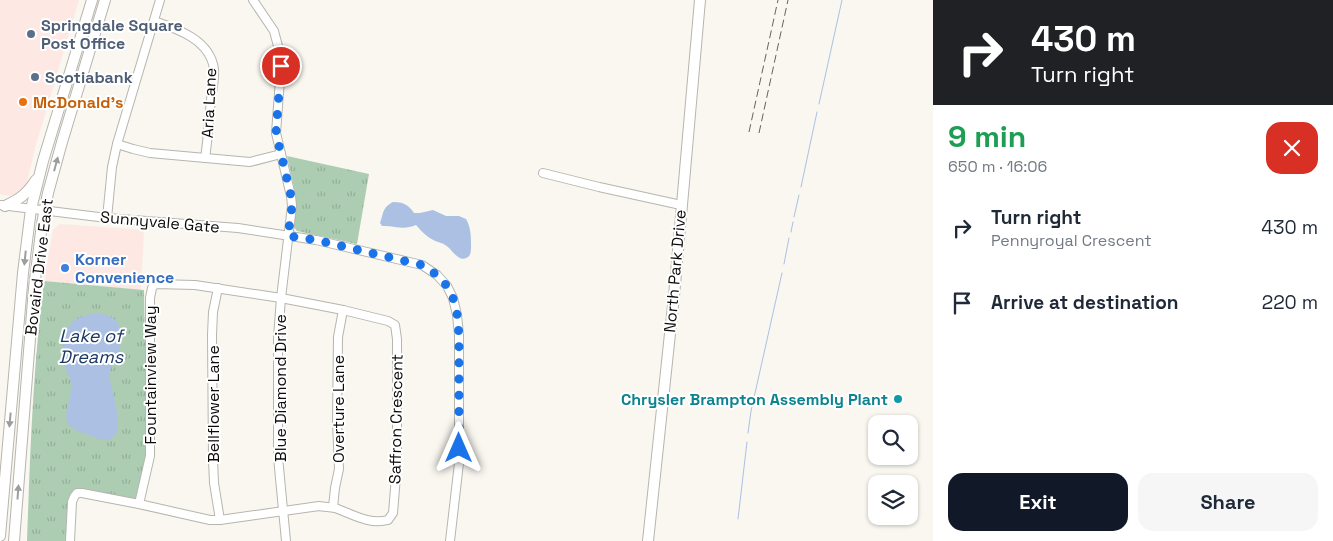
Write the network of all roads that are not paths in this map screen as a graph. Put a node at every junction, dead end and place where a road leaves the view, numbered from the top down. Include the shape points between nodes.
1 (92, 0) edge
2 (104, 0) edge
3 (160, 0) edge
4 (253, 0) edge
5 (700, 0) edge
6 (154, 22) junction
7 (117, 144) junction
8 (281, 154) junction
9 (205, 158) junction
10 (40, 172) junction
11 (543, 173) dead end
12 (681, 205) junction
13 (2, 206) edge
14 (31, 210) junction
15 (45, 211) junction
16 (107, 218) junction
17 (288, 236) junction
18 (218, 288) junction
19 (281, 298) junction
20 (343, 310) junction
21 (139, 504) junction
22 (333, 508) junction
23 (283, 511) junction
24 (220, 520) junction
25 (0, 536) edge
26 (14, 541) edge
27 (70, 541) edge
28 (286, 541) edge
29 (450, 541) edge
30 (648, 541) edge

1 - 10 main road, Bovaird Drive East
15 -> 2 main road, Bovaird Drive East
3 - 6 street
4 - 8 street, Blue Diamond Drive via 274,31 279,50 281,66 276,133
5 - 12 main road, North Park Drive
6 - 7 street
6 - 9 street, Aria Lane via 186,33 204,47 210,57 214,69
7 - 9 street via 150,153
7 - 16 street
8 - 9 street via 250,162
8 - 17 street, Blue Diamond Drive via 292,201
10 - 13 main road via 28,192
10 - 14 main road, Bovaird Drive East
11 - 12 street
12 - 30 main road, North Park Drive
13 - 14 street, Sunnyvale Gate
14 - 15 street, Sunnyvale Gate
14 -> 25 main road, Bovaird Drive East
15 - 16 street, Sunnyvale Gate
26 -> 15 main road, Bovaird Drive East via 34,288
16 - 17 street, Sunnyvale Gate via 238,228
17 - 19 street, Blue Diamond Drive
17 - 29 street, Sunnyvale Gate via 422,265 447,286 457,314 459,335 459,454
18 - 19 street, Fountainview Way
18 - 21 street, Fountainview Way via 164,283 155,284 152,288 150,456
18 - 24 street, Bellflower Lane via 212,335 213,458
19 - 20 street, Saffron Crescent
19 - 23 street, Blue Diamond Drive via 278,456
20 - 22 street, Overture Lane via 338,337 339,469
20 - 22 street, Saffron Crescent via 395,325 398,339 397,464 393,513 388,520 368,520
21 - 24 street, Saffron Crescent
21 - 27 street, Saffron Crescent via 77,493 72,502
22 - 23 street, Saffron Crescent via 319,506
23 - 24 street, Saffron Crescent
23 - 28 street, Blue Diamond Drive

